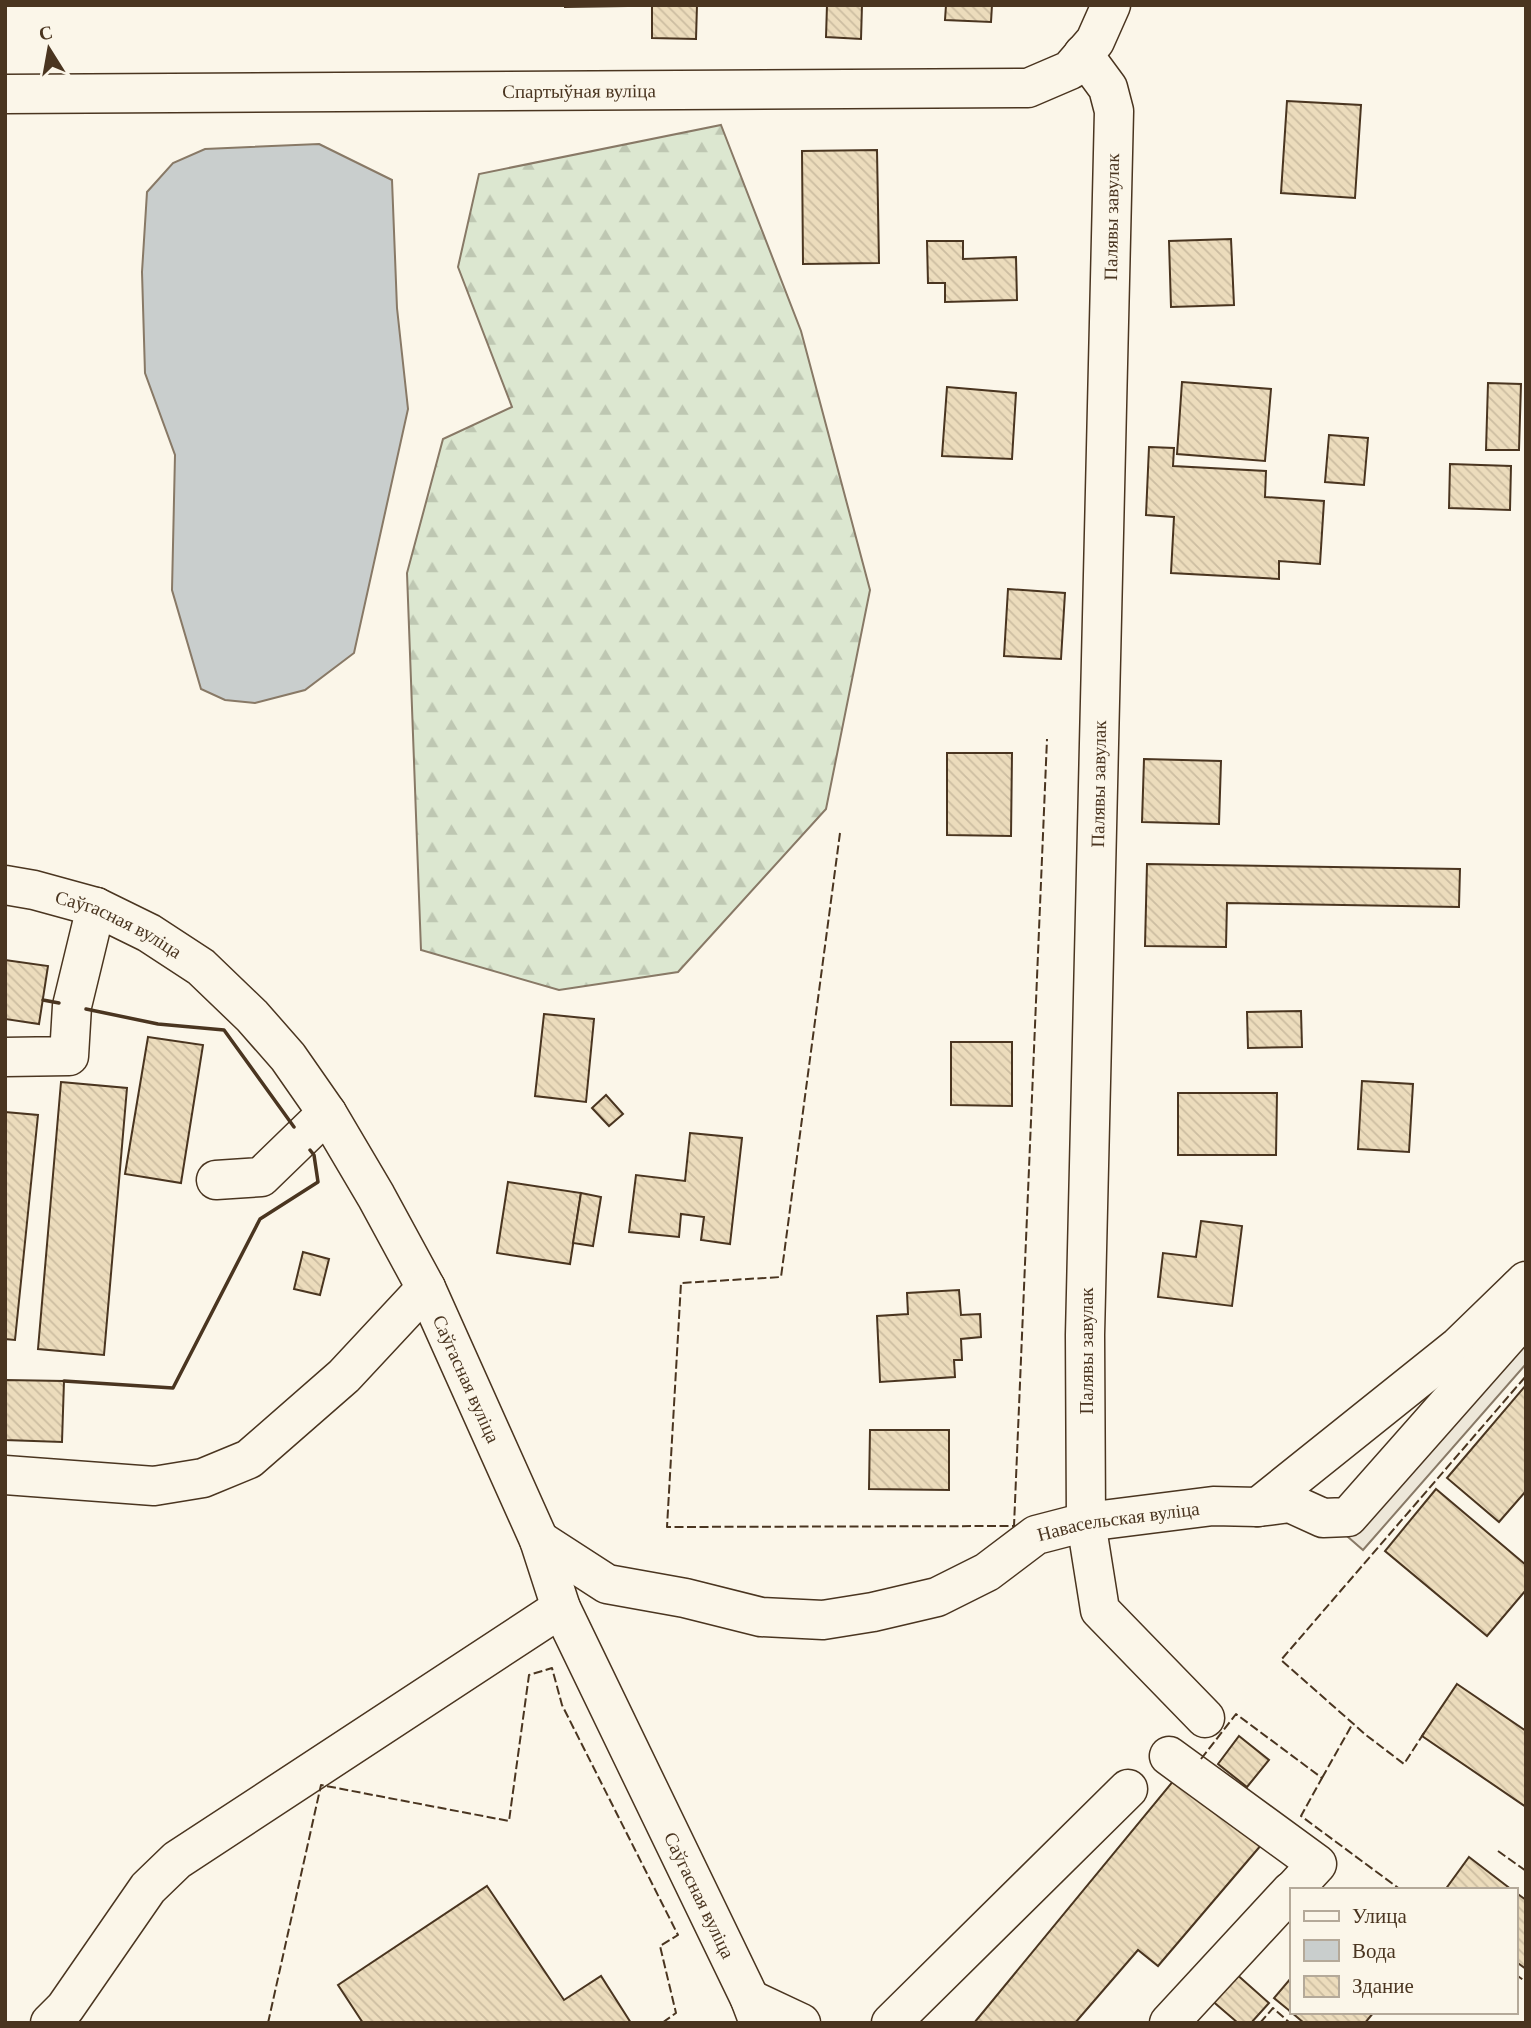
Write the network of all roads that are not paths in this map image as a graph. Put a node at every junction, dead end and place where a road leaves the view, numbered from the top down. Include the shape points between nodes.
1 (1111, 5) edge
2 (1083, 54) junction
3 (5, 94) edge
4 (5, 885) edge
5 (96, 907) junction
6 (5, 1057) edge
7 (327, 1113) junction
8 (216, 1180) dead end
9 (1522, 1284) edge
10 (426, 1289) junction
11 (5, 1475) edge
12 (1258, 1507) junction
13 (1086, 1522) junction
14 (539, 1540) junction
15 (561, 1608) junction
16 (1205, 1718) dead end
17 (1170, 1756) dead end
18 (1128, 1789) dead end
19 (1295, 1888) edge
20 (1290, 1893) edge
21 (754, 2011) edge
22 (50, 2023) edge
23 (801, 2023) edge
24 (891, 2023) edge
25 (1169, 2023) edge

1 - 2 street, Спартыўная вуліца via 1095,41
2 - 3 street, Спартыўная вуліца via 1070,70 1028,88
2 - 13 street, Палявы завулак via 1108,88 1114,111 1085,1335
4 - 5 street, Саўгасная вуліца
5 - 6 street via 72,1006 69,1056
5 - 7 street, Саўгасная вуліца via 149,933 201,967 288,1057
7 - 8 street via 261,1177
7 - 10 street, Саўгасная вуліца
9 - 12 street via 1459,1346
9 - 12 street, Навасельская вуліца via 1522,1320 1348,1517 1323,1518 1290,1503
10 - 11 street via 344,1376 249,1459 203,1478 154,1486
10 - 14 street, Саўгасная вуліца
12 - 13 street, Навасельская вуліца via 1213,1506
13 - 14 street, Навасельская вуліца via 1036,1535 987,1572 937,1597 822,1620 761,1617 607,1584
13 - 16 street, Палявы завулак via 1100,1610
14 - 15 street, Саўгасная вуліца
15 - 21 street, Саўгасная вуліца
15 - 22 street via 177,1860 148,1888
17 - 19 street via 1317,1864
18 - 24 street
20 - 25 street
21 - 23 street

